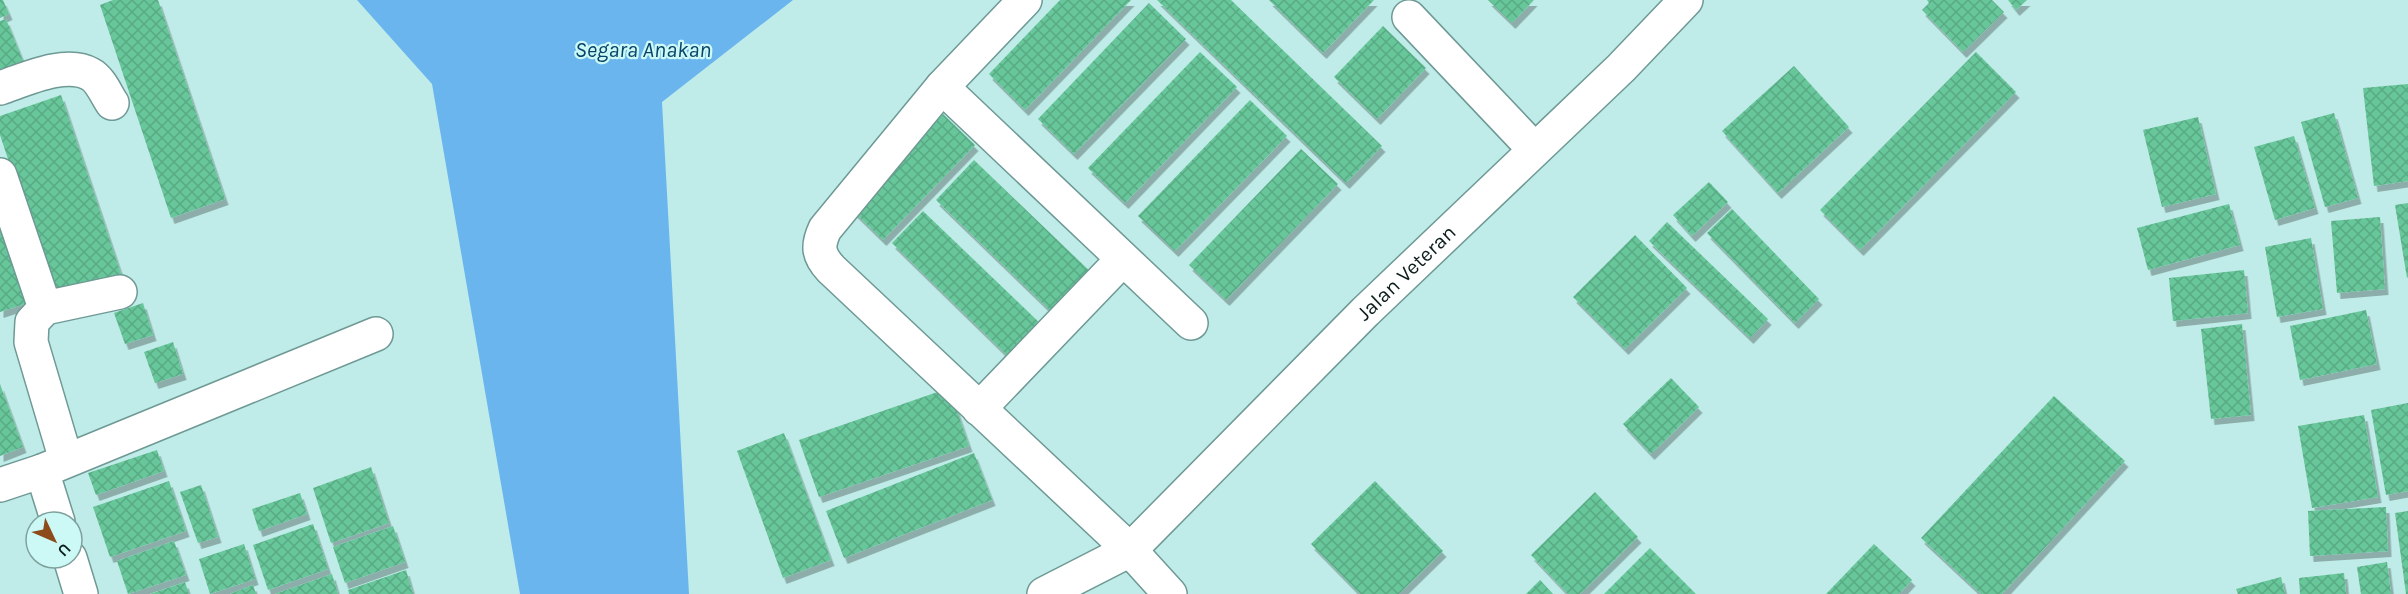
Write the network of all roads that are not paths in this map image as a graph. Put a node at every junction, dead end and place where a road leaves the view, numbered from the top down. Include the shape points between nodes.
1 (1025, 0) edge
2 (1686, 0) edge
3 (1409, 6) edge
4 (942, 87) junction
5 (0, 88) edge
6 (112, 103) dead end
7 (1534, 149) junction
8 (0, 175) edge
9 (1122, 260) junction
10 (120, 292) dead end
11 (45, 308) junction
12 (1191, 323) dead end
13 (376, 334) dead end
14 (979, 408) junction
15 (54, 465) junction
16 (0, 485) edge
17 (57, 510) edge
18 (1130, 550) junction
19 (74, 570) edge
20 (81, 594) edge
21 (1044, 594) edge
22 (1170, 594) edge

1 - 4 main road
2 - 7 main road, Jalan Veteran via 1621,68
3 - 7 main road
4 - 9 main road
4 - 14 main road via 825,229 818,250 831,269
5 - 6 main road via 66,68 90,73
7 - 18 main road, Jalan Veteran via 1365,312
8 - 11 main road
9 - 12 main road
9 - 14 main road
10 - 11 main road
11 - 15 main road via 32,322 31,342
13 - 15 main road
14 - 18 main road
15 - 16 main road
15 - 17 main road
18 - 21 main road, Jalan Veteran
18 - 22 main road
19 - 20 main road

